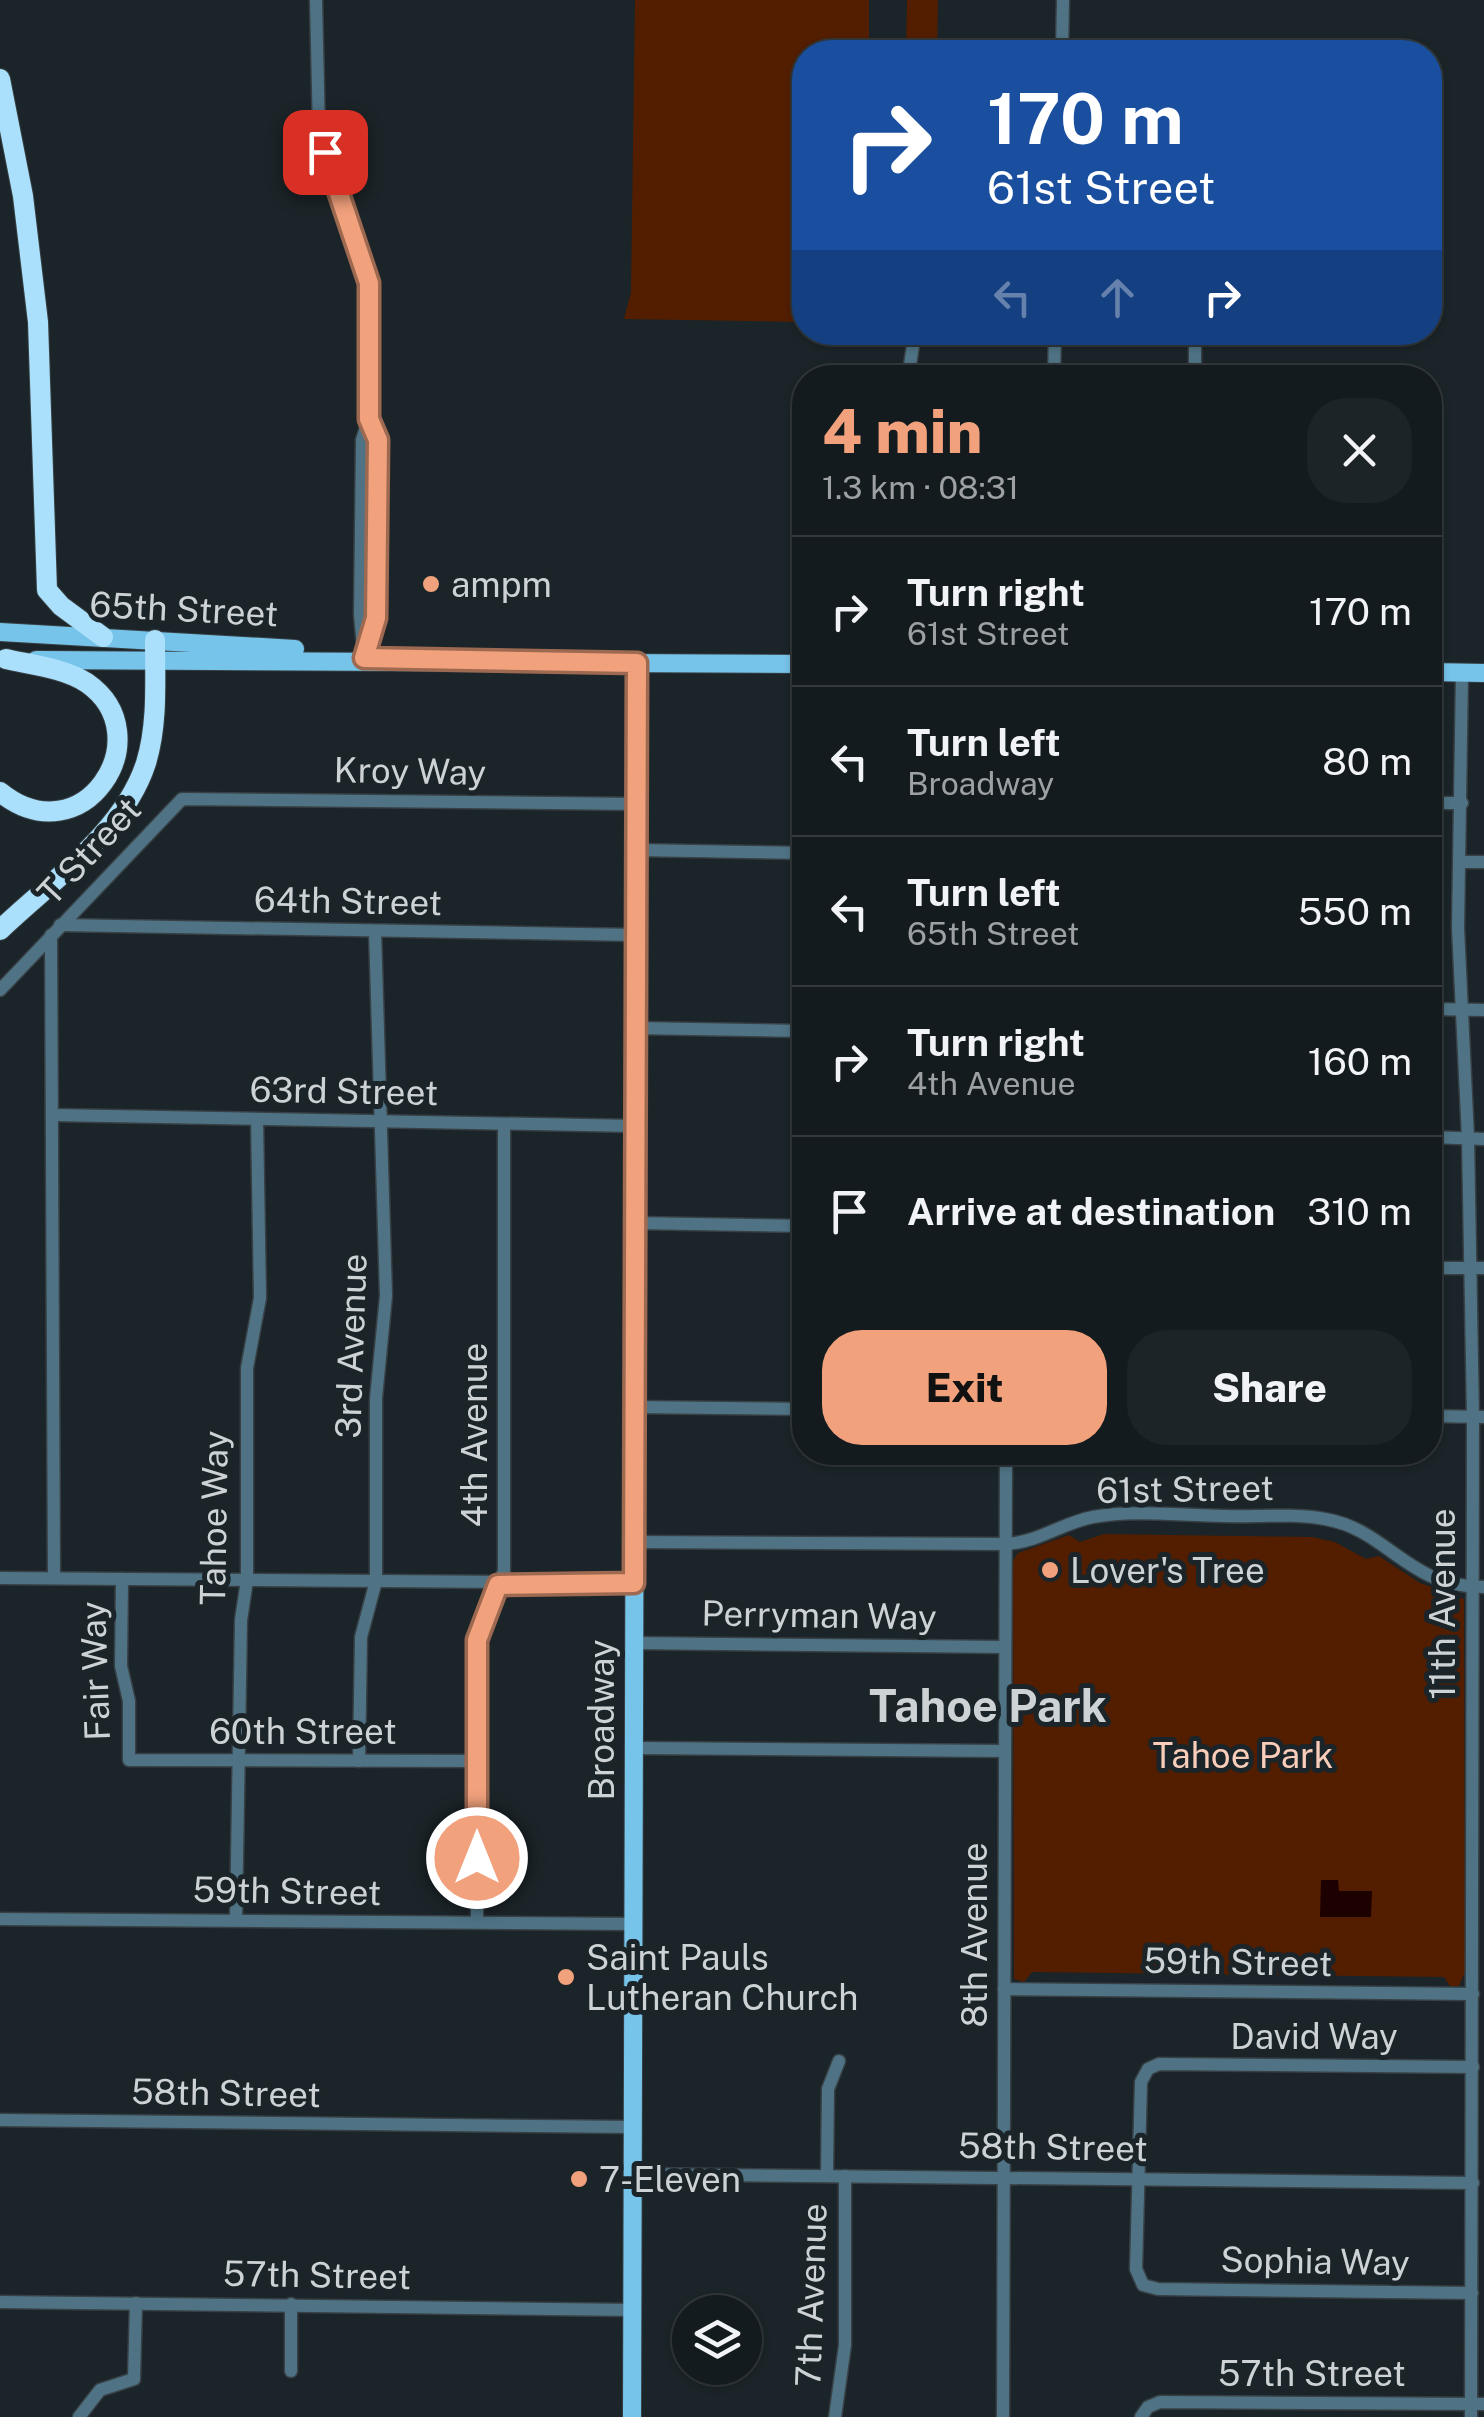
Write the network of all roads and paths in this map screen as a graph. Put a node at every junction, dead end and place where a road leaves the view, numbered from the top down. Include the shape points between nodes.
1 (316, 0) edge
2 (1063, 0) edge
3 (1062, 40) edge
4 (0, 79) edge
5 (0, 632) edge
6 (103, 637) junction
7 (155, 650) junction
8 (364, 658) junction
9 (3, 659) edge
10 (637, 663) junction
11 (792, 664) edge
12 (1442, 672) edge
13 (1462, 672) junction
14 (1484, 673) edge
15 (0, 792) edge
16 (182, 799) joint
17 (1442, 802) edge
18 (1462, 803) junction
19 (636, 804) junction
20 (636, 850) junction
21 (792, 853) edge
22 (1460, 862) junction
23 (1484, 862) edge
24 (0, 930) edge
25 (56, 930) junction
26 (374, 931) junction
27 (636, 936) junction
28 (0, 990) edge
29 (1442, 1009) edge
30 (1461, 1010) junction
31 (1484, 1010) edge
32 (636, 1028) junction
33 (792, 1031) edge
34 (52, 1115) junction
35 (258, 1119) junction
36 (383, 1122) junction
37 (504, 1124) junction
38 (635, 1126) junction
39 (1442, 1137) edge
40 (1468, 1138) junction
41 (1484, 1139) edge
42 (635, 1223) junction
43 (792, 1226) edge
44 (1442, 1268) edge
45 (1477, 1268) edge
46 (634, 1407) junction
47 (792, 1408) edge
48 (1442, 1416) edge
49 (1479, 1417) edge
50 (1006, 1465) edge
51 (634, 1542) junction
52 (1006, 1544) junction
53 (0, 1578) edge
54 (54, 1578) junction
55 (122, 1579) junction
56 (247, 1580) junction
57 (376, 1581) junction
58 (634, 1583) junction
59 (498, 1585) junction
60 (1478, 1587) edge
61 (634, 1644) junction
62 (1005, 1647) junction
63 (633, 1748) junction
64 (1004, 1751) junction
65 (1478, 1756) edge
66 (129, 1760) joint
67 (239, 1761) junction
68 (477, 1761) junction
69 (358, 1762) junction
70 (0, 1919) edge
71 (236, 1920) junction
72 (477, 1922) junction
73 (633, 1924) junction
74 (1004, 1989) junction
75 (1473, 1994) junction
76 (839, 2060) dead end
77 (1473, 2067) junction
78 (0, 2120) edge
79 (632, 2128) junction
80 (632, 2174) junction
81 (828, 2174) junction
82 (845, 2176) junction
83 (1004, 2176) junction
84 (1136, 2178) junction
85 (1473, 2182) junction
86 (1479, 2239) edge
87 (1472, 2293) junction
88 (0, 2302) edge
89 (136, 2303) junction
90 (291, 2304) junction
91 (634, 2310) junction
92 (290, 2371) dead end
93 (1476, 2408) edge
94 (1141, 2415) edge
95 (80, 2417) edge
96 (632, 2417) edge
97 (835, 2417) edge
98 (1003, 2417) edge

1 - 8 street via 319,132 369,283 369,419 378,440 376,618
2 - 3 street
4 - 6 highway via 38,322 44,574 60,606
5 - 6 main road, 65th Street
6 - 7 main road, 65th Street
7 - 8 main road, 65th Street
7 - 9 main road, 65th Street
7 - 24 highway via 154,729 131,796
8 - 10 main road, 65th Street
9 - 15 highway via 76,677 94,689 109,711 116,751 100,790 74,807 37,810
10 - 11 main road, 65th Street
10 - 19 main road, Broadway
12 - 13 main road
13 - 14 main road
13 - 18 street, 11th Avenue
16 - 19 street, Kroy Way
16 - 25 street, T Street
17 - 18 street
18 - 22 street, 11th Avenue
19 - 20 main road, Broadway
20 - 21 street
20 - 27 main road, Broadway
22 - 23 street
22 - 30 street, 11th Avenue
25 - 26 street, 64th Street
25 - 28 street, T Street
25 - 34 street
26 - 27 street, 64th Street
26 - 36 street, 3rd Avenue
27 - 32 main road, Broadway
29 - 30 street
30 - 31 street
30 - 40 street, 11th Avenue
32 - 33 street
32 - 38 main road, Broadway
34 - 35 street, 63rd Street
34 - 54 street
35 - 36 street, 63rd Street
35 - 56 street, Tahoe Way via 260,1298 247,1368
36 - 37 street, 63rd Street
36 - 57 street, 3rd Avenue via 386,1296 376,1398
37 - 38 street, 63rd Street
37 - 59 street, 4th Avenue via 504,1571
38 - 42 main road, Broadway
39 - 40 street
40 - 41 street
40 - 45 street, 11th Avenue
42 - 43 street
42 - 46 main road, Broadway
44 - 45 street
45 - 49 street, 11th Avenue
46 - 47 street
46 - 51 main road, Broadway
48 - 49 street
49 - 60 street, 11th Avenue
50 - 52 street, 8th Avenue
51 - 52 street, 61st Street
51 - 58 main road, Broadway
52 - 60 street, 61st Street via 1112,1515 1317,1518 1363,1533 1422,1575
52 - 62 street, 8th Avenue
53 - 54 street
54 - 55 street
55 - 56 street
55 - 66 street, Fair Way
56 - 57 street
56 - 67 street, Tahoe Way
57 - 59 street
57 - 69 street, 3rd Avenue via 361,1637
58 - 59 street
58 - 61 main road, Broadway
59 - 68 street, 4th Avenue via 477,1640
60 - 65 street, 11th Avenue
61 - 62 street, Perryman Way
61 - 63 main road, Broadway
62 - 64 street, 8th Avenue
63 - 64 street
63 - 73 main road, Broadway
64 - 74 street, 8th Avenue
65 - 75 street, 11th Avenue
66 - 67 street, 60th Street
67 - 69 street, 60th Street
67 - 71 street, Tahoe Way
68 - 69 street, 60th Street
68 - 72 street, 4th Avenue
70 - 71 street, 59th Street
71 - 72 street, 59th Street
72 - 73 street, 59th Street
73 - 79 main road, Broadway
74 - 75 street, 59th Street
74 - 83 street, 8th Avenue
75 - 77 street, 11th Avenue
76 - 81 street, 7th Avenue via 828,2088
77 - 84 street, David Way via 1154,2066 1141,2082
77 - 85 street, 11th Avenue
78 - 79 street, 58th Street
79 - 80 main road, Broadway
80 - 81 street, 58th Street
80 - 91 main road, Broadway
81 - 82 street, 58th Street
82 - 83 street, 58th Street
82 - 97 street, 7th Avenue via 845,2345
83 - 84 street, 58th Street
83 - 98 street, 8th Avenue
84 - 85 street, 58th Street
84 - 87 street, Sophia Way via 1136,2269 1144,2285
85 - 86 street, 11th Avenue
86 - 87 street, 11th Avenue
87 - 93 street, 11th Avenue
88 - 89 street, 57th Street
89 - 90 street, 57th Street
89 - 95 street via 134,2379 100,2390
90 - 91 street, 57th Street
90 - 92 street
91 - 96 main road, Broadway
93 - 94 street, 57th Street via 1160,2402

